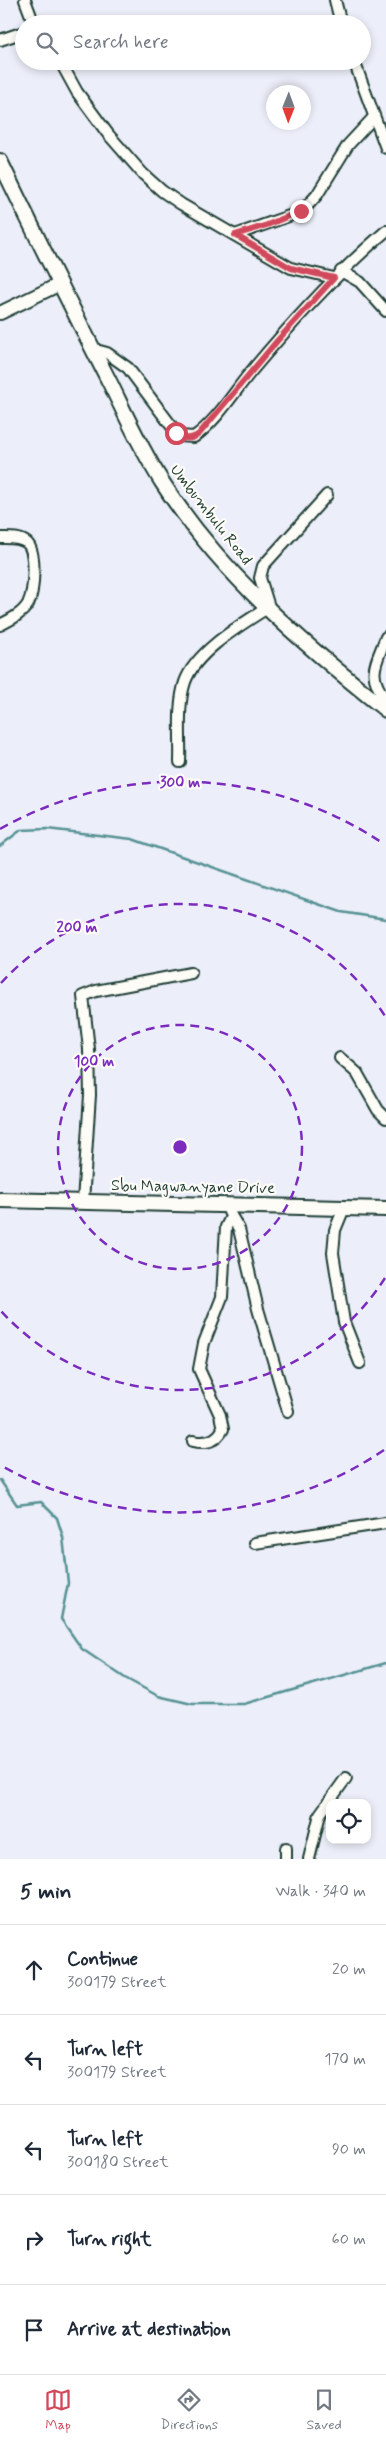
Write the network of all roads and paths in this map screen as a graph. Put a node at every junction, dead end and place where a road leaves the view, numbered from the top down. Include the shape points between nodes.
1 (24, 0) edge
2 (335, 0) edge
3 (30, 15) edge
4 (339, 15) edge
5 (15, 35) edge
6 (0, 40) edge
7 (65, 70) edge
8 (357, 70) edge
9 (374, 117) junction
10 (386, 148) edge
11 (0, 161) edge
12 (386, 231) edge
13 (235, 235) junction
14 (338, 275) junction
15 (60, 284) junction
16 (386, 311) edge
17 (0, 313) edge
18 (92, 349) junction
19 (327, 495) dead end
20 (0, 538) edge
21 (268, 610) junction
22 (0, 626) edge
23 (386, 637) edge
24 (386, 700) edge
25 (386, 710) edge
26 (180, 762) dead end
27 (191, 973) dead end
28 (340, 1058) dead end
29 (386, 1118) edge
30 (0, 1200) edge
31 (83, 1202) junction
32 (344, 1208) junction
33 (386, 1209) edge
34 (230, 1211) junction
35 (360, 1362) dead end
36 (288, 1412) dead end
37 (193, 1441) dead end
38 (386, 1523) edge
39 (255, 1543) dead end
40 (346, 1778) dead end
41 (286, 1848) dead end
42 (286, 1859) edge
43 (309, 1859) edge

1 - 3 street
2 - 4 street
5 - 6 street
7 - 13 street via 93,115 143,174 181,204
8 - 9 street
9 - 10 street
9 - 13 street via 348,145 308,206 292,216
11 - 15 main road, Umbumbulu Road
12 - 14 street
13 - 14 street via 291,268
14 - 16 street via 360,282
14 - 18 street via 194,437 179,436 128,368 107,353
15 - 17 street
15 - 18 main road, Umbumbulu Road
18 - 21 main road, Umbumbulu Road via 162,483 209,545
19 - 21 street via 263,566 260,578
20 - 22 street via 25,542 32,553 33,579 28,604
21 - 25 main road, Umbumbulu Road
21 - 26 street via 234,629 198,662 186,680 182,698
23 - 24 street via 374,674 377,687
27 - 31 street via 83,996 90,1049 90,1095
28 - 29 street via 363,1081 378,1110
30 - 31 main road, Sbu Magwanyane Drive
31 - 34 main road, Sbu Magwanyane Drive
32 - 33 main road, Sbu Magwanyane Drive
32 - 34 main road, Sbu Magwanyane Drive
32 - 35 street via 335,1230 333,1253 344,1322
34 - 36 street via 239,1229
34 - 37 street via 222,1297 204,1343 199,1369 220,1415 222,1429 209,1441
38 - 39 street
40 - 43 street via 320,1814
41 - 42 street

